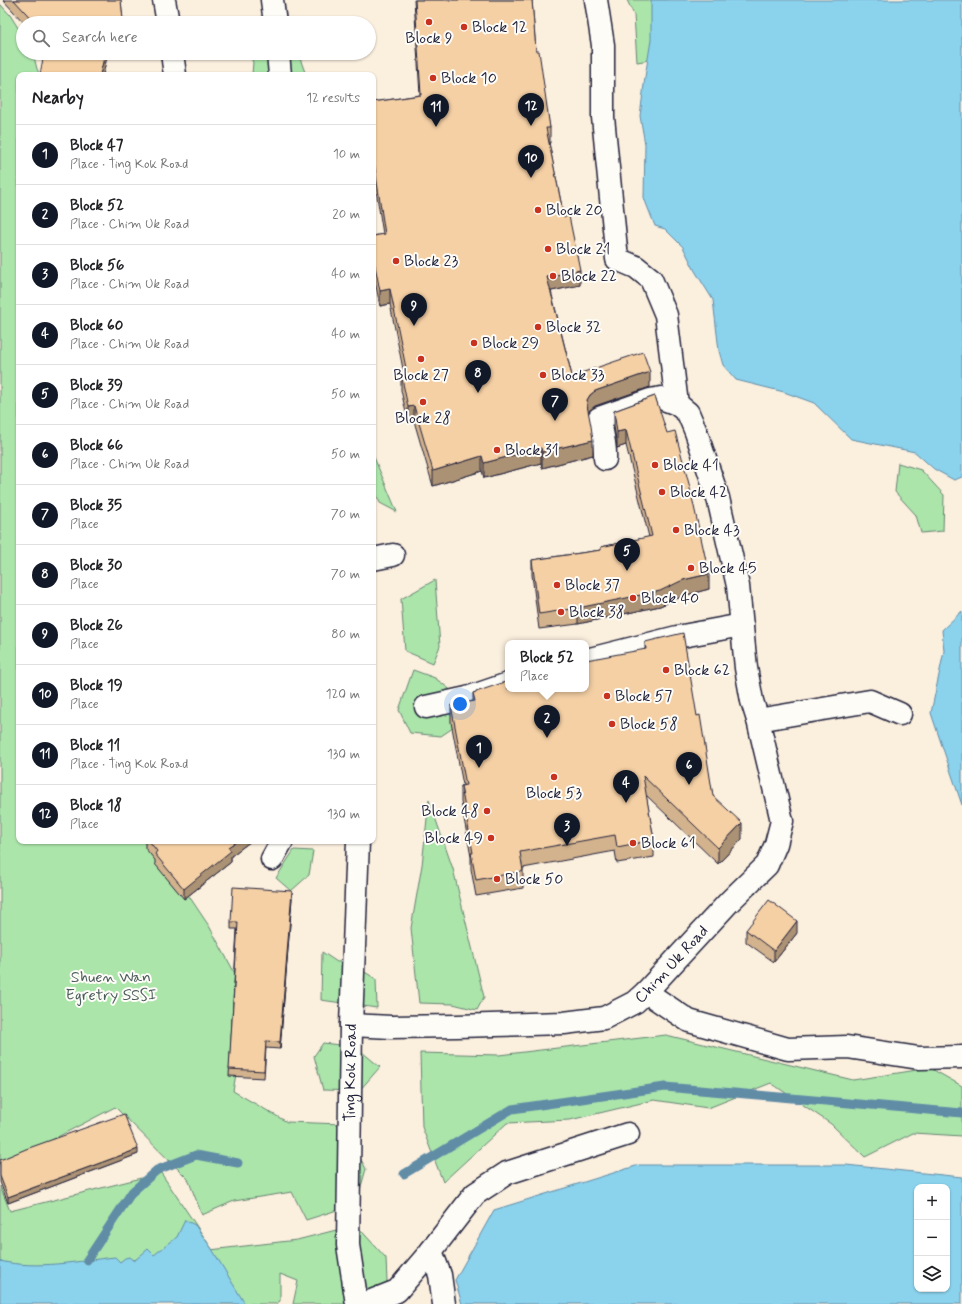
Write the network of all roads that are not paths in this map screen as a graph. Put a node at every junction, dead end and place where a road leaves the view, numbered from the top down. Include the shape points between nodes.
1 (164, 0) edge
2 (272, 0) edge
3 (596, 0) edge
4 (167, 16) edge
5 (274, 16) edge
6 (173, 60) edge
7 (279, 60) edge
8 (175, 72) edge
9 (280, 72) edge
10 (677, 404) junction
11 (605, 459) dead end
12 (742, 625) junction
13 (589, 659) edge
14 (505, 685) edge
15 (426, 707) dead end
16 (900, 714) dead end
17 (758, 720) junction
18 (358, 844) edge
19 (646, 992) junction
20 (351, 1025) junction
21 (962, 1057) edge
22 (628, 1134) dead end
23 (431, 1250) junction
24 (357, 1304) edge
25 (364, 1304) edge
26 (444, 1304) edge

1 - 4 street
2 - 5 street
3 - 10 street via 604,45 603,117 617,259 636,267 651,279 666,315
6 - 8 street
7 - 9 street
10 - 11 street via 661,398 598,418
10 - 12 street, Chim Uk Road via 688,412 718,498 738,586
12 - 13 street via 677,637
12 - 17 street, Chim Uk Road via 746,668
14 - 15 street via 467,698
16 - 17 street via 870,701
17 - 19 street, Chim Uk Road via 782,821 776,844 767,865
18 - 20 street, Ting Kok Road
19 - 20 street, Chim Uk Road via 635,1002 604,1018 564,1023 390,1027
19 - 21 street via 689,1021 788,1049 847,1047 918,1058
20 - 24 street, Ting Kok Road via 348,1245
22 - 23 street via 507,1173 475,1194
23 - 25 street via 397,1291
23 - 26 street via 440,1275

